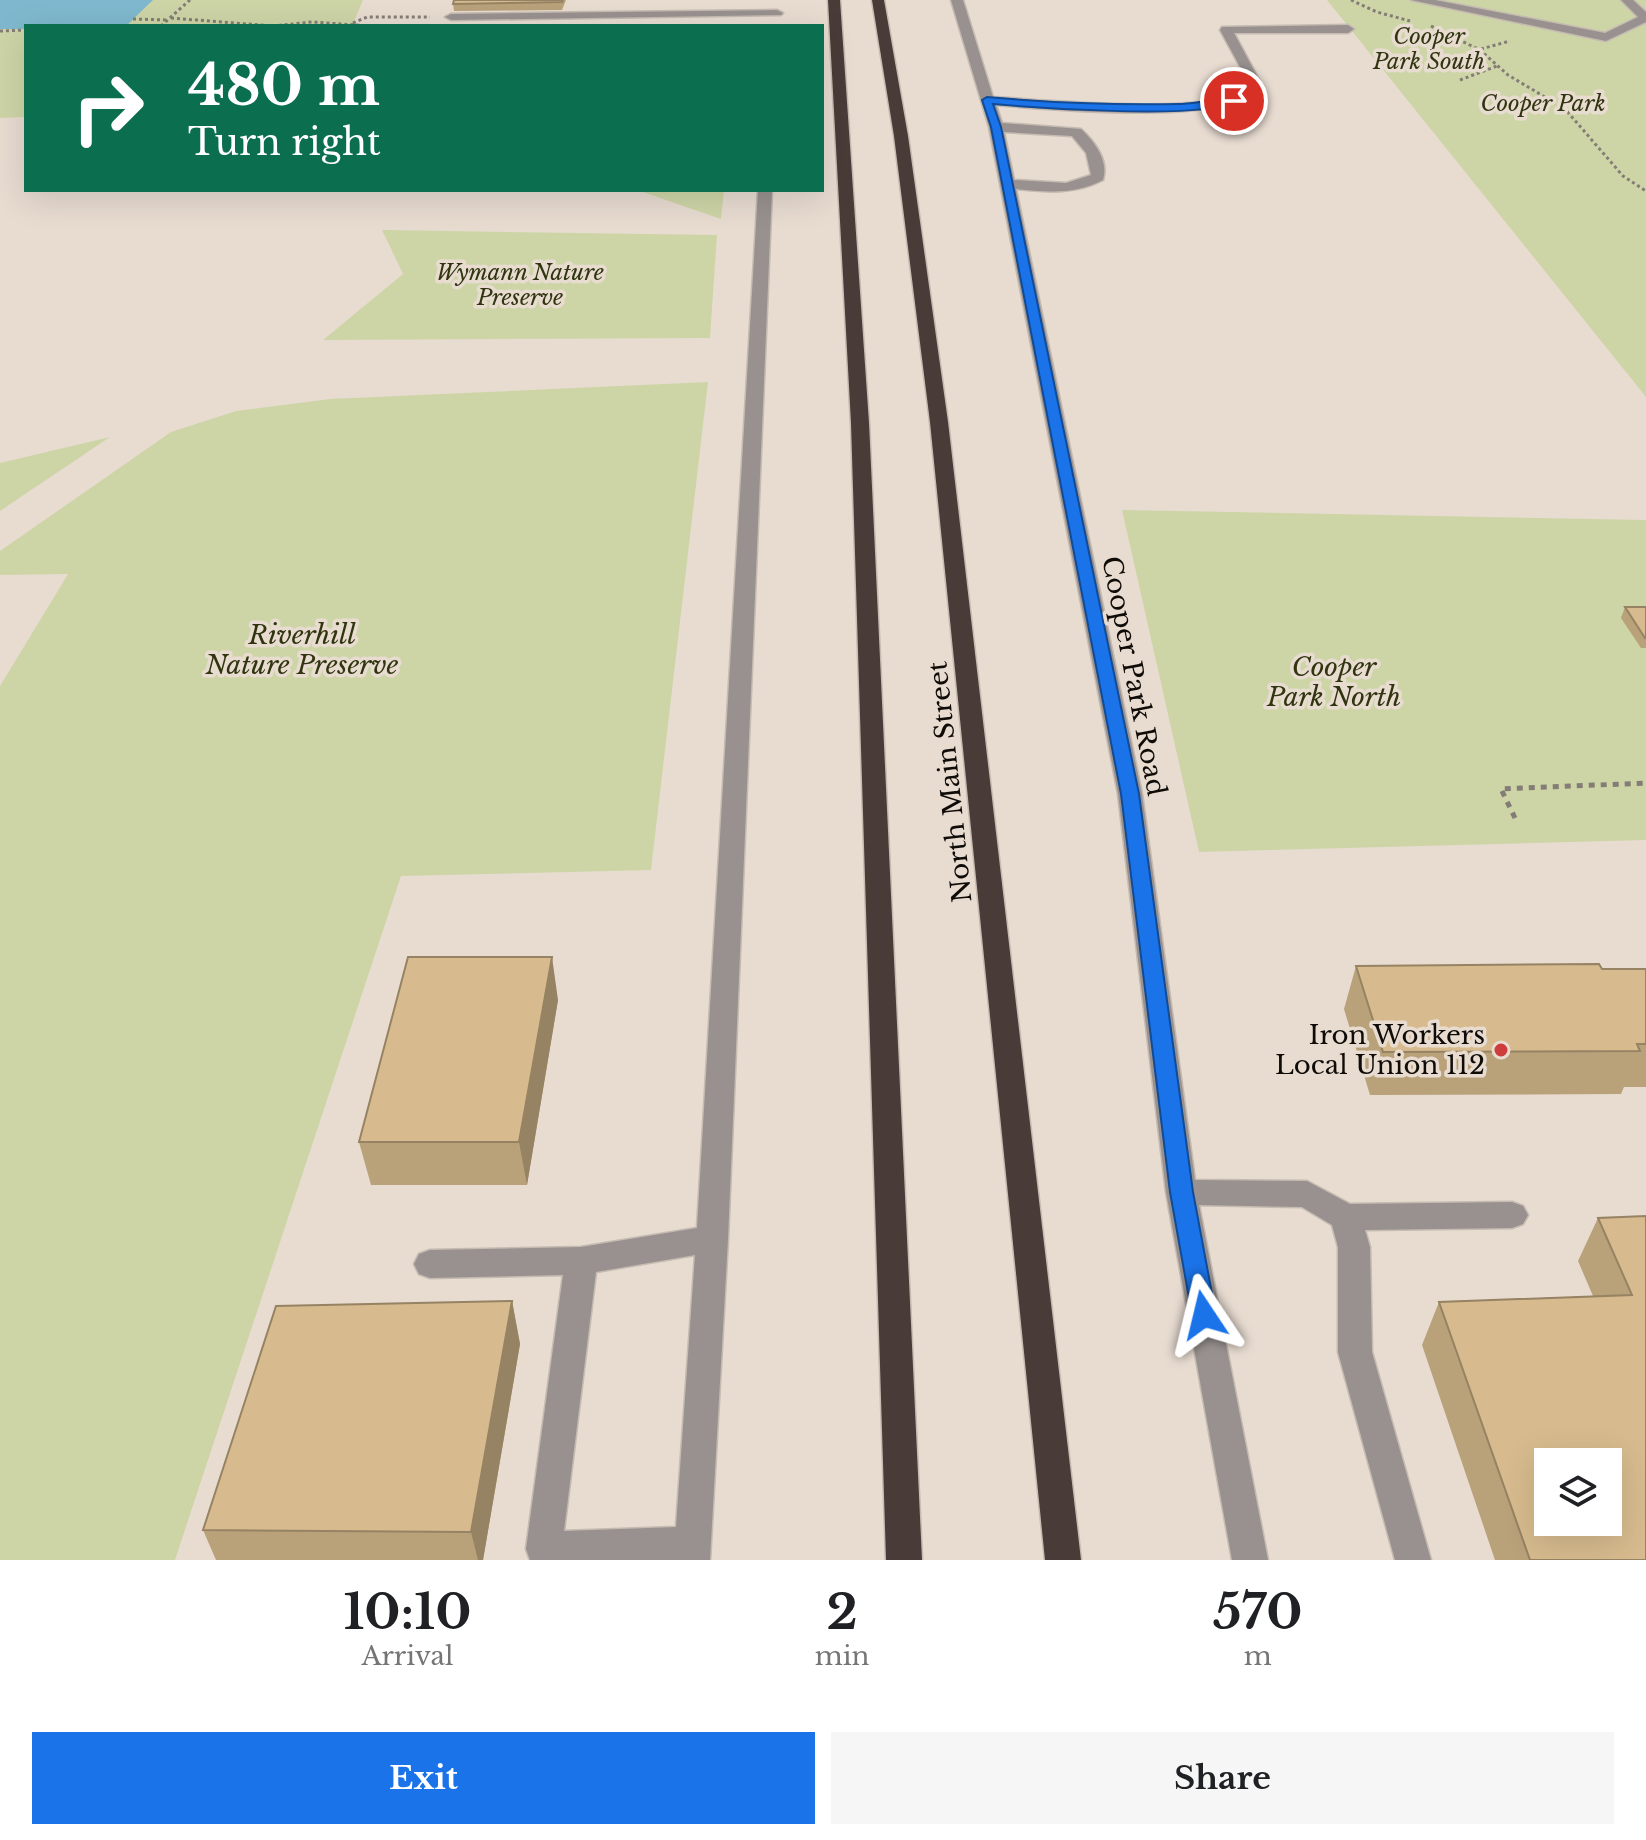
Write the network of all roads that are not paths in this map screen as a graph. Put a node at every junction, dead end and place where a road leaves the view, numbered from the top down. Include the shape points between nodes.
1 (834, 0) edge
2 (878, 0) edge
3 (957, 0) edge
4 (1417, 0) edge
5 (1627, 0) edge
6 (776, 6) edge
7 (451, 17) road end
8 (1348, 29) dead end
9 (987, 100) junction
10 (996, 127) junction
11 (1006, 184) junction
12 (765, 192) edge
13 (1181, 1192) junction
14 (1512, 1215) dead end
15 (1346, 1217) junction
16 (712, 1239) junction
17 (581, 1261) junction
18 (430, 1264) dead end
19 (693, 1552) edge
20 (904, 1560) edge
21 (1063, 1560) edge
22 (1250, 1560) edge
23 (1413, 1560) edge

1 - 20 highway via 860,423
2 - 21 highway, North Main Street via 938,409
3 - 9 street, Cooper Park Road
4 - 5 street via 1606,37 1645,18
6 - 7 street
8 - 9 street via 1226,30 1256,85 1250,95 1234,101 1140,107
9 - 10 street, Cooper Park Road
10 - 11 street, Cooper Park Road
10 - 11 street via 1076,132 1099,166 1098,177 1089,184
11 - 13 street, Cooper Park Road via 1130,794
12 - 16 street
13 - 15 street via 1307,1194
13 - 22 street, Cooper Park Road
14 - 15 street
15 - 23 street via 1354,1247 1355,1352
16 - 17 street
16 - 19 street
17 - 18 street
17 - 19 street via 544,1549

